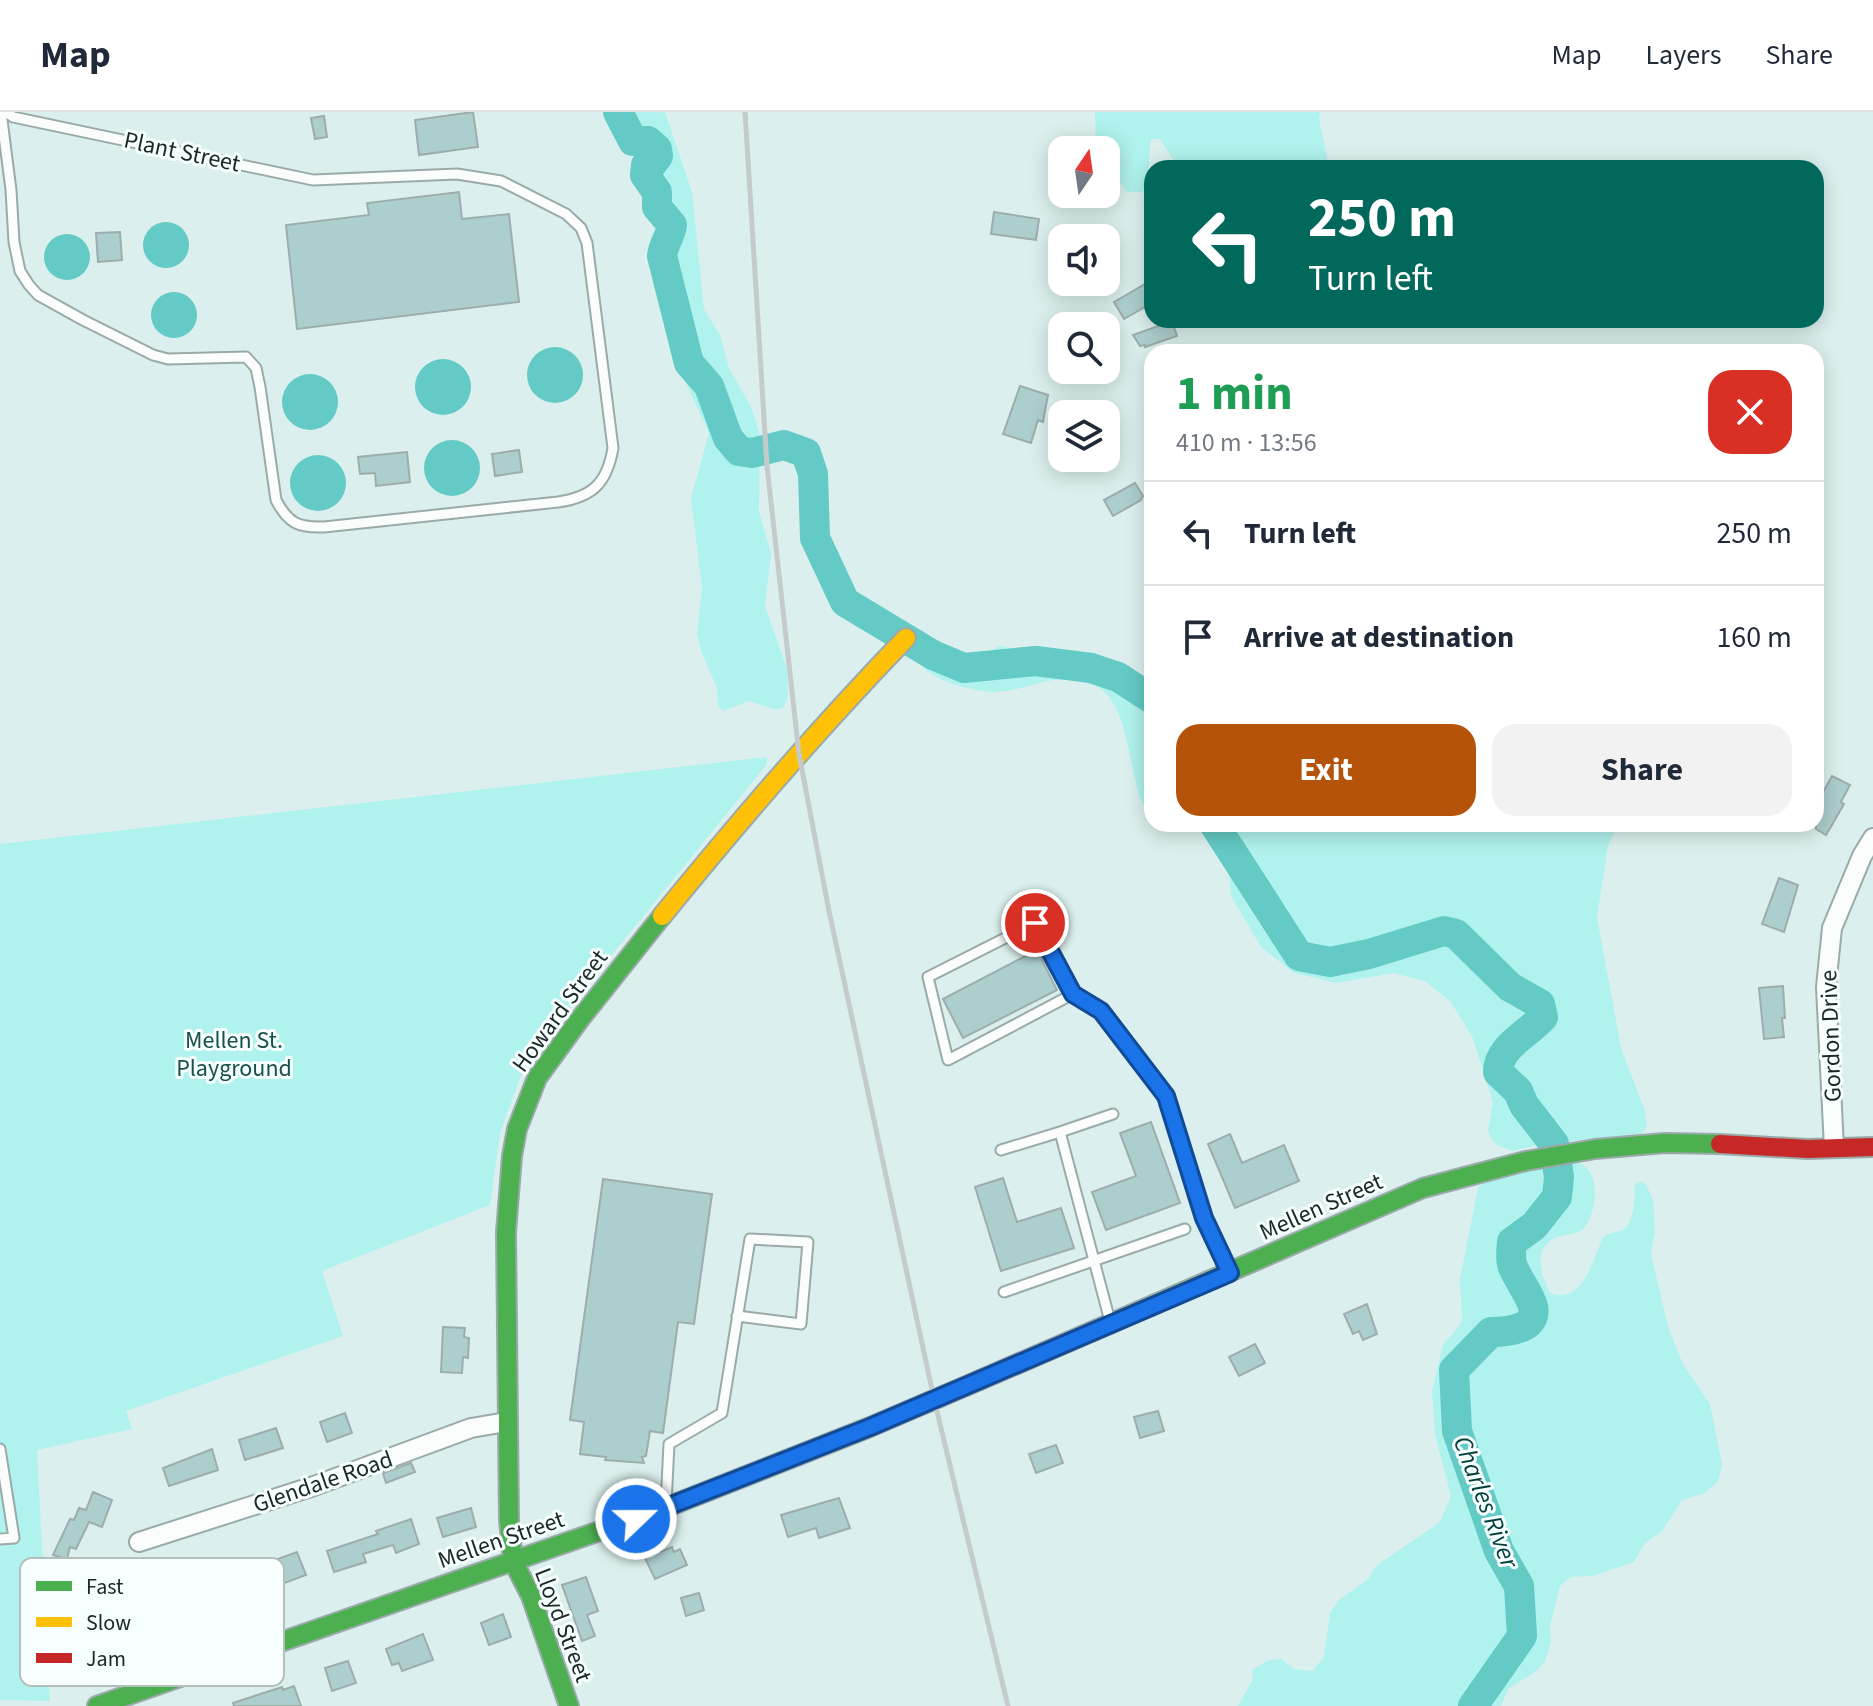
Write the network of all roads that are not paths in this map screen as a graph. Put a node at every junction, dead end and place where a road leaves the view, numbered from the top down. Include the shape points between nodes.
1 (3, 112) edge
2 (906, 638) dead end
3 (1873, 838) edge
4 (1073, 994) junction
5 (1113, 1114) dead end
6 (1060, 1132) junction
7 (1873, 1147) edge
8 (1834, 1148) junction
9 (1001, 1150) dead end
10 (1185, 1229) dead end
11 (1094, 1262) junction
12 (1230, 1273) junction
13 (1004, 1292) dead end
14 (737, 1316) junction
15 (1111, 1324) junction
16 (506, 1422) junction
17 (0, 1449) edge
18 (4, 1495) edge
19 (666, 1507) junction
20 (0, 1539) edge
21 (139, 1542) dead end
22 (513, 1561) junction
23 (284, 1641) edge
24 (154, 1686) edge
25 (97, 1706) edge
26 (569, 1706) edge

1 - 1 lane, Plant Street via 313,180 457,174 501,181 566,214 587,243 613,448 601,482 577,499 545,504 324,527 308,527 284,516 276,500 256,368 246,357 153,355 38,295 29,285 14,242
2 - 16 street, Howard Street via 730,832 537,1078 512,1156 506,1232
3 - 8 street, Gordon Drive via 1832,928 1826,987
4 - 4 lane via 948,1060 928,977 1035,923
4 - 12 lane via 1101,1011 1166,1096 1204,1218
5 - 6 lane
6 - 9 lane
6 - 11 lane
7 - 8 street, Mellen Street
8 - 12 street, Mellen Street via 1700,1143 1556,1154 1423,1188
10 - 11 lane
11 - 13 lane
11 - 15 lane
12 - 15 street, Mellen Street
14 - 14 lane via 750,1239 808,1242 801,1324
14 - 19 lane via 722,1413 669,1444
15 - 19 street, Mellen Street
16 - 21 street, Glendale Road via 471,1428
16 - 22 street, Howard Street
17 - 18 lane
18 - 20 lane via 14,1538
19 - 22 street, Mellen Street
22 - 23 street, Mellen Street
22 - 26 street, Lloyd Street via 531,1596
24 - 25 street, Mellen Street

